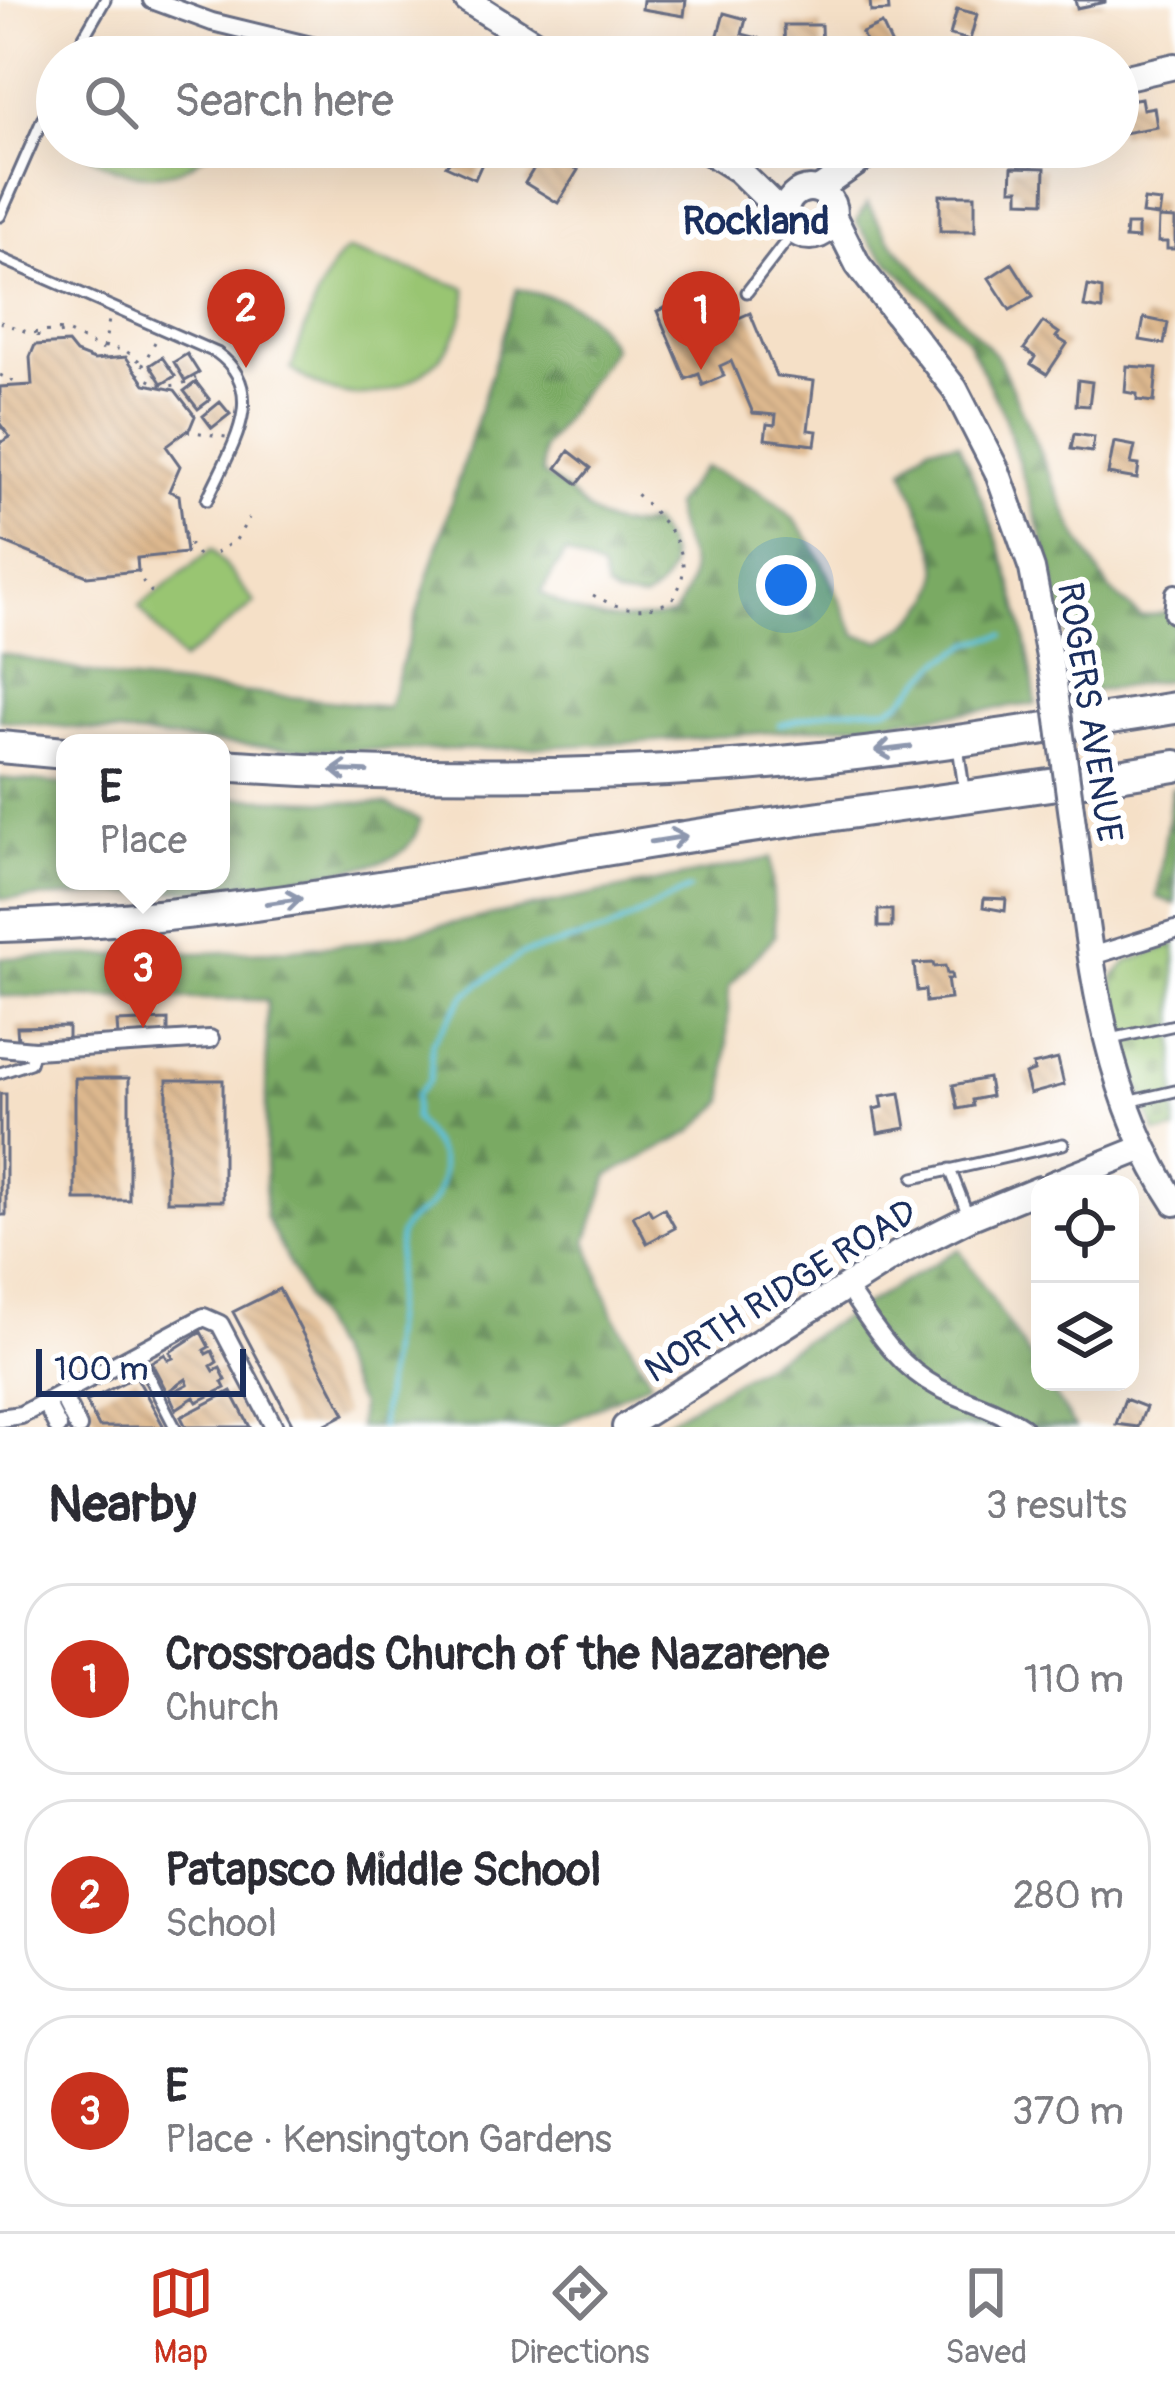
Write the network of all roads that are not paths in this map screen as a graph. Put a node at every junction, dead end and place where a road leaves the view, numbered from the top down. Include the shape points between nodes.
1 (104, 0) edge
2 (152, 0) edge
3 (467, 0) edge
4 (84, 36) edge
5 (270, 36) edge
6 (524, 36) edge
7 (1175, 66) edge
8 (1139, 75) edge
9 (36, 134) edge
10 (735, 168) edge
11 (850, 168) edge
12 (738, 170) junction
13 (822, 200) junction
14 (0, 216) edge
15 (797, 228) junction
16 (0, 258) edge
17 (858, 265) junction
18 (747, 292) dead end
19 (207, 500) dead end
20 (1175, 593) edge
21 (1173, 614) edge
22 (1175, 708) edge
23 (957, 741) junction
24 (0, 751) edge
25 (56, 754) edge
26 (230, 765) edge
27 (1175, 766) edge
28 (964, 796) junction
29 (0, 926) edge
30 (1175, 930) edge
31 (1092, 956) junction
32 (1175, 1025) edge
33 (210, 1039) dead end
34 (1106, 1040) junction
35 (0, 1047) edge
36 (34, 1050) junction
37 (0, 1073) edge
38 (1175, 1091) edge
39 (1125, 1103) junction
40 (1063, 1144) dead end
41 (1143, 1148) junction
42 (950, 1169) junction
43 (1076, 1175) edge
44 (914, 1178) dead end
45 (1031, 1194) edge
46 (1175, 1203) edge
47 (969, 1218) junction
48 (845, 1285) junction
49 (136, 1352) junction
50 (53, 1398) junction
51 (0, 1418) edge
52 (58, 1427) edge
53 (78, 1427) edge
54 (175, 1427) edge
55 (274, 1427) edge
56 (626, 1427) edge
57 (1023, 1427) edge

1 - 4 lane
2 - 5 street
3 - 6 main road
7 - 8 main road
9 - 14 lane
10 - 12 main road, ROGERS AVENUE
11 - 13 main road
12 - 13 main road, ROGERS AVENUE
12 - 15 main road, ROGERS AVENUE
13 - 15 main road via 824,233
13 - 15 main road via 790,199
13 - 17 main road, ROGERS AVENUE
15 - 17 main road, ROGERS AVENUE
15 - 18 lane
16 - 19 lane via 217,353 237,371 244,408
17 - 31 main road, ROGERS AVENUE, bridge via 935,361 988,452 1032,569
20 - 21 street
22 - 23 highway
23 -> 26 highway via 731,766 582,772
23 - 28 lane
24 - 25 highway
27 - 28 highway
29 -> 28 highway via 94,924 288,901
30 - 31 street
31 - 34 main road, ROGERS AVENUE
32 - 34 lane
33 - 36 street
34 - 39 main road, ROGERS AVENUE
35 - 36 street
36 - 37 lane via 30,1063
38 - 39 lane
39 - 41 main road, ROGERS AVENUE
40 - 42 lane
41 - 43 main road
41 - 46 main road, ROGERS AVENUE
42 - 44 lane
42 - 47 lane
45 - 47 main road, NORTH RIDGE ROAD
47 - 48 main road, NORTH RIDGE ROAD
48 - 56 main road, NORTH RIDGE ROAD
48 - 57 street via 914,1372
49 - 50 street
49 - 54 lane
49 - 55 street via 209,1318 220,1324
50 - 51 street
50 - 52 street
50 - 53 street

